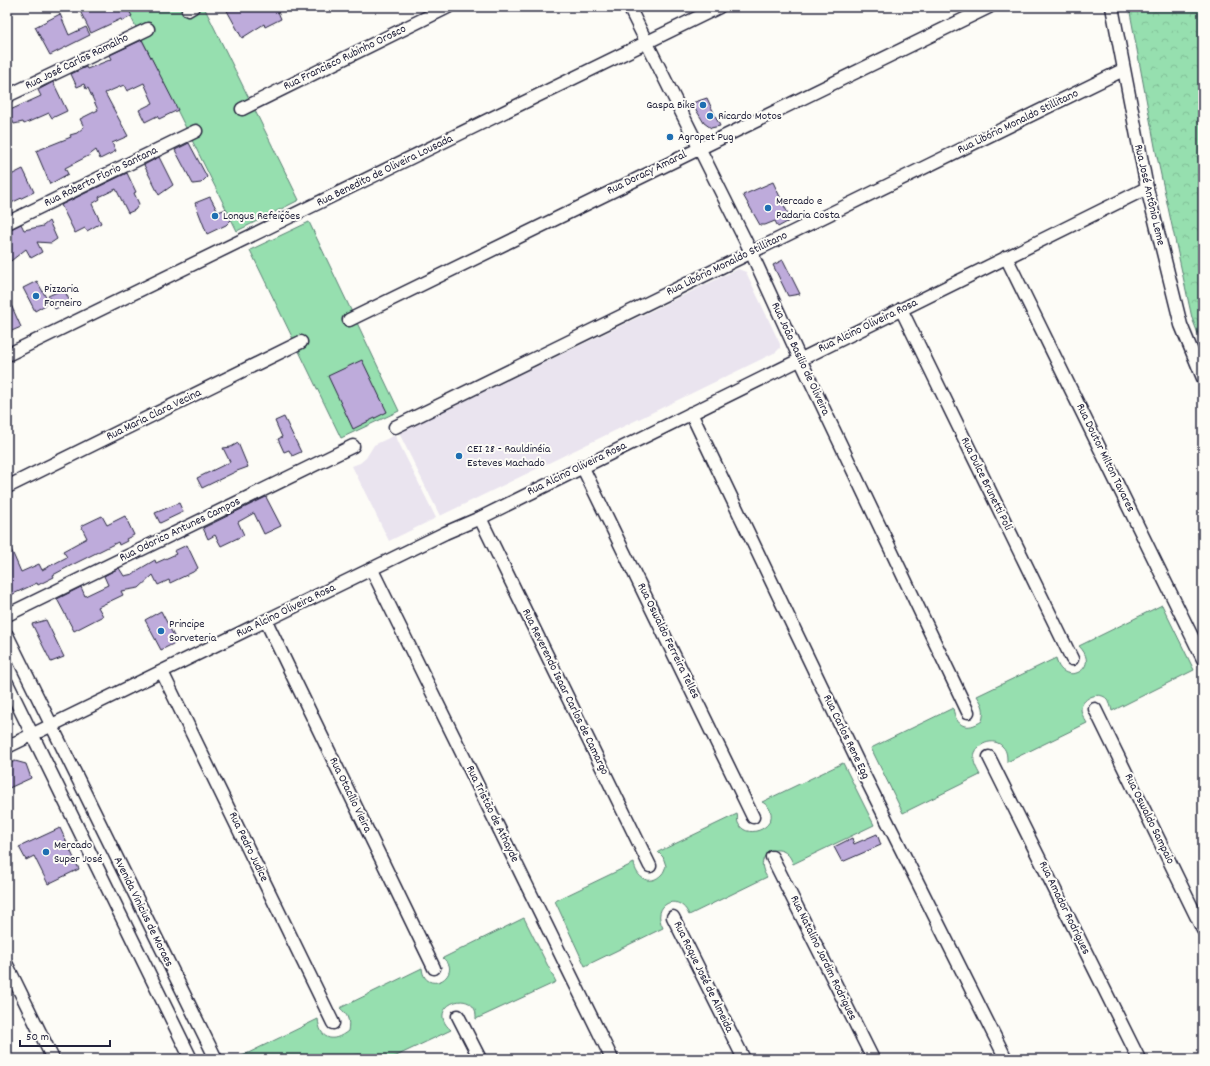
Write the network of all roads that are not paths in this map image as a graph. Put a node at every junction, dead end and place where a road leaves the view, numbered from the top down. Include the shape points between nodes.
1 (448, 7) edge
2 (629, 7) edge
3 (719, 7) edge
4 (989, 7) edge
5 (1112, 7) edge
6 (148, 29) dead end
7 (646, 43) junction
8 (1123, 70) junction
9 (7, 96) edge
10 (242, 109) dead end
11 (196, 131) dead end
12 (698, 148) junction
13 (1147, 188) junction
14 (7, 224) edge
15 (751, 252) junction
16 (1006, 257) junction
17 (901, 310) junction
18 (349, 320) dead end
19 (301, 342) dead end
20 (7, 355) edge
21 (800, 359) junction
22 (1203, 378) edge
23 (691, 413) junction
24 (395, 427) dead end
25 (354, 446) dead end
26 (582, 466) junction
27 (7, 487) edge
28 (480, 518) junction
29 (372, 570) junction
30 (7, 615) edge
31 (266, 621) junction
32 (7, 635) edge
33 (1072, 659) dead end
34 (1203, 659) edge
35 (162, 672) junction
36 (7, 683) edge
37 (1095, 709) dead end
38 (968, 712) dead end
39 (51, 726) junction
40 (32, 735) junction
41 (7, 747) edge
42 (989, 757) dead end
43 (753, 817) dead end
44 (772, 857) dead end
45 (650, 866) dead end
46 (674, 917) dead end
47 (1203, 930) edge
48 (7, 965) edge
49 (434, 968) dead end
50 (458, 1016) dead end
51 (333, 1023) dead end
52 (53, 1059) edge
53 (192, 1059) edge
54 (216, 1059) edge
55 (480, 1059) edge
56 (612, 1059) edge
57 (744, 1059) edge
58 (873, 1059) edge
59 (1006, 1059) edge
60 (1139, 1059) edge

1 - 10 street, Rua Francisco Rubinho Orosco
2 - 7 street, Rua João Basilio de Oliveira
3 - 7 street, Rua Benedito de Oliveira Lousada
4 - 12 street, Rua Doracy Amaral
5 - 8 street, Rua José Antônio Leme
6 - 9 street, Rua José Carlos Ramalho
7 - 12 street, Rua João Basilio de Oliveira
7 - 20 street, Rua Benedito de Oliveira Lousada
8 - 13 street, Rua José Antônio Leme
8 - 15 street, Rua Libório Monaldo Stillitano
11 - 14 street, Rua Roberto Florio Santana
12 - 15 street, Rua João Basilio de Oliveira
12 - 18 street, Rua Doracy Amaral
13 - 16 street, Rua Alcino Oliveira Rosa
13 - 22 street, Rua José Antônio Leme via 1180,325
15 - 21 street, Rua João Basilio de Oliveira
15 - 24 street, Rua Libório Monaldo Stillitano
16 - 17 street, Rua Alcino Oliveira Rosa
16 - 34 street, Rua Doutor Milton Tavares
17 - 21 street, Rua Alcino Oliveira Rosa
17 - 33 street, Rua Dulce Brunetti Poli
19 - 27 street, Rua Maria Clara Vecina
21 - 23 street, Rua Alcino Oliveira Rosa
21 - 38 street, Rua João Basilio de Oliveira
23 - 26 street, Rua Alcino Oliveira Rosa
23 - 59 street, Rua Carlos Rene Egg via 866,779
25 - 30 street, Rua Odorico Antunes Campos
26 - 28 street, Rua Alcino Oliveira Rosa
26 - 43 street, Rua Oswaldo Ferreira Telles
28 - 29 street, Rua Alcino Oliveira Rosa
28 - 45 street, Rua Reverendo Isaar Carlos de Camargo
29 - 31 street, Rua Alcino Oliveira Rosa
29 - 56 street, Rua Tristão de Athayde
31 - 35 street, Rua Alcino Oliveira Rosa
31 - 49 street, Rua Otacílio Vieira
32 - 39 street, Avenida Vinicius de Moraes
35 - 39 street, Rua Alcino Oliveira Rosa
35 - 51 street, Rua Pedro Judice
36 - 40 street, Avenida Vinicius de Moraes
37 - 47 street, Rua Oswaldo Sampaio
39 - 40 street, Rua Alcino Oliveira Rosa
39 - 54 street, Avenida Vinicius de Moraes
40 - 41 street, Rua Alcino Oliveira Rosa
40 - 53 street, Avenida Vinicius de Moraes
42 - 60 street, Rua Amador Rodrigues
44 - 58 street, Rua Natalino Jardim Rodrigues
46 - 57 street, Rua Roque José de Almeida
48 - 52 street
50 - 55 street

